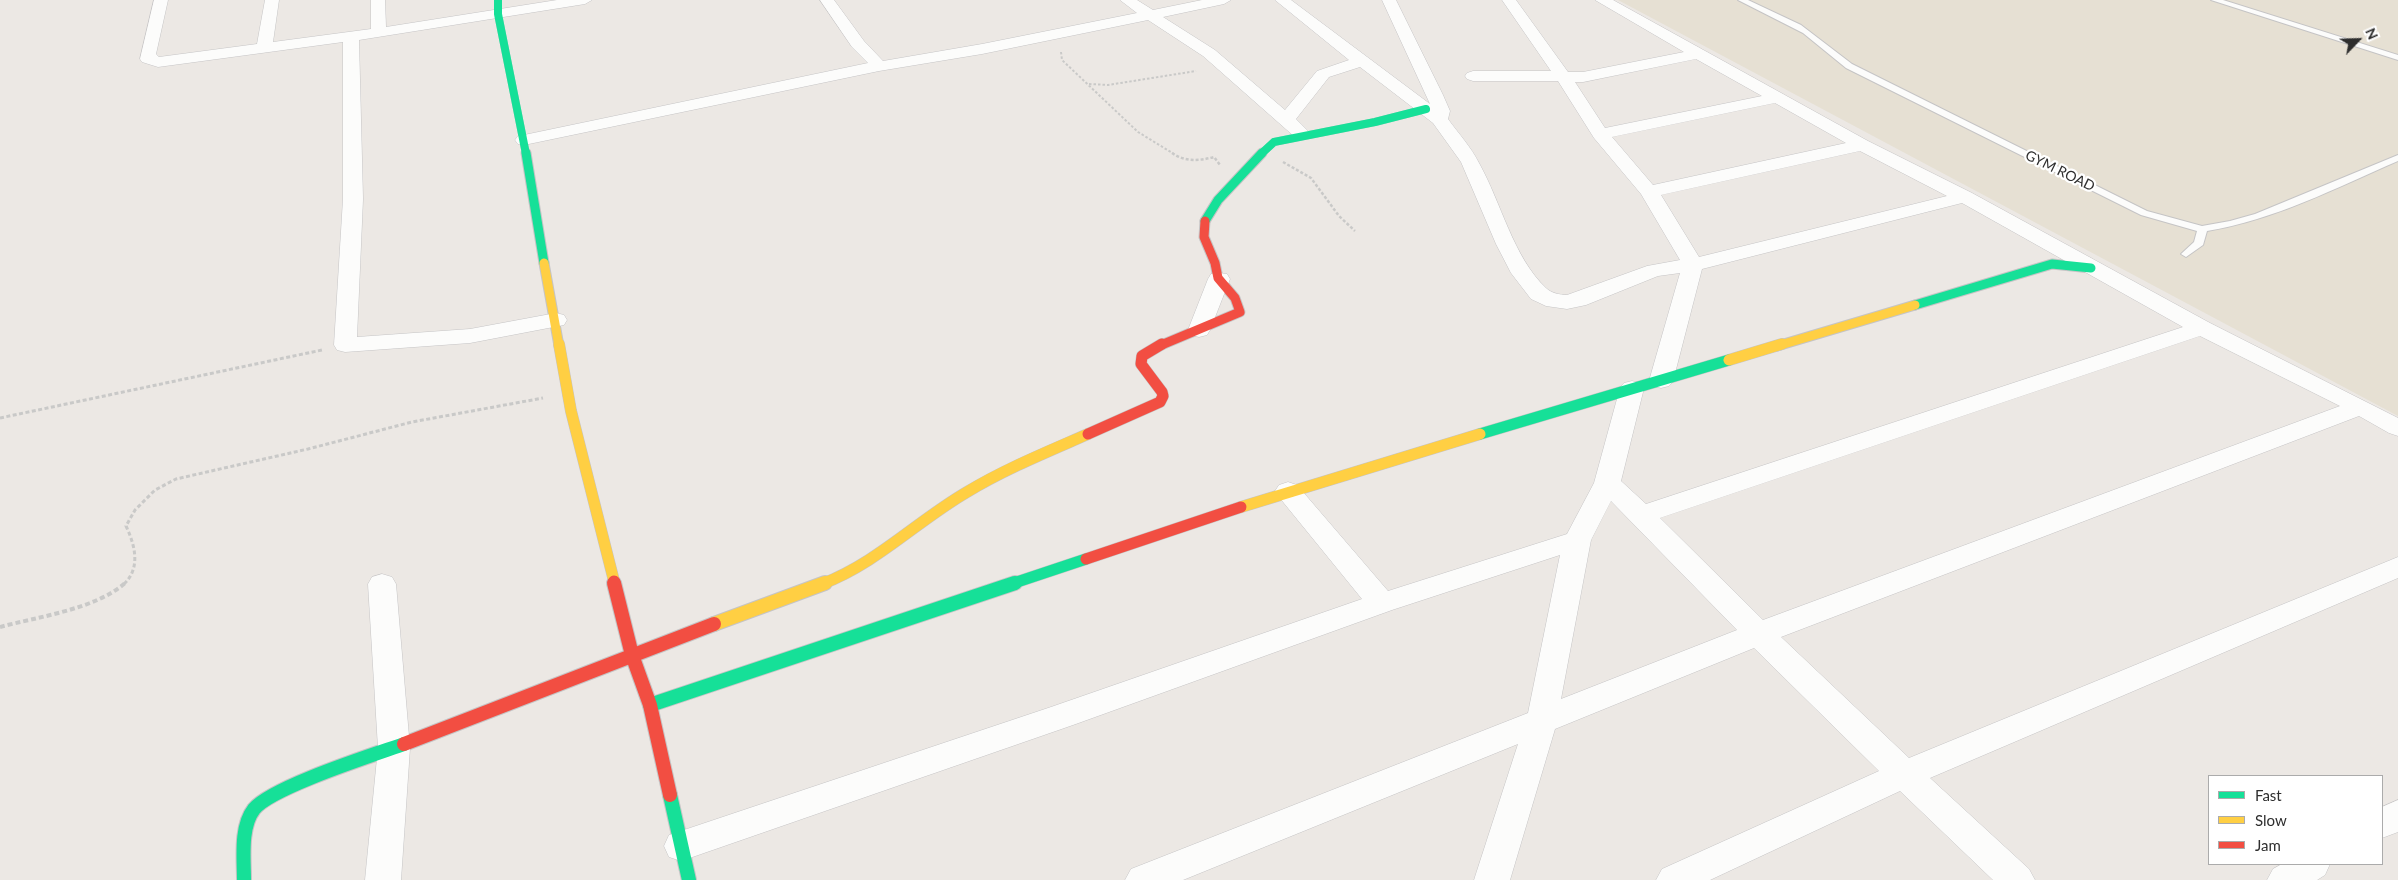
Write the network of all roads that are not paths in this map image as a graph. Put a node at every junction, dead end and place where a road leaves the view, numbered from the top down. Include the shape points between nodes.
1 (161, 0) edge
2 (272, 0) edge
3 (378, 0) edge
4 (585, 0) edge
5 (827, 0) edge
6 (1127, 0) edge
7 (1224, 0) edge
8 (1282, 0) edge
9 (1389, 0) edge
10 (1509, 0) edge
11 (1602, 0) edge
12 (1742, 0) edge
13 (2215, 0) edge
14 (498, 7) edge
15 (1149, 15) junction
16 (379, 33) junction
17 (351, 37) junction
18 (264, 47) junction
19 (1351, 52) junction
20 (1698, 54) junction
21 (2398, 58) edge
22 (879, 66) junction
23 (1473, 76) dead end
24 (1564, 78) junction
25 (1777, 98) junction
26 (1433, 114) junction
27 (1283, 116) junction
28 (1302, 134) junction
29 (1600, 134) junction
30 (524, 140) junction
31 (1862, 144) junction
32 (1264, 148) junction
33 (2398, 158) edge
34 (1650, 192) junction
35 (1965, 197) junction
36 (2202, 229) junction
37 (2186, 254) dead end
38 (2054, 256) junction
39 (1693, 265) junction
40 (1219, 279) junction
41 (556, 320) junction
42 (2202, 328) junction
43 (1199, 330) junction
44 (1661, 381) junction
45 (1632, 388) junction
46 (2361, 407) junction
47 (2398, 428) edge
48 (1607, 483) junction
49 (1288, 491) junction
50 (1642, 515) junction
51 (1577, 540) junction
52 (2398, 568) edge
53 (382, 584) dead end
54 (1382, 603) junction
55 (1758, 634) junction
56 (632, 655) junction
57 (650, 705) junction
58 (1542, 719) junction
59 (394, 748) junction
60 (1902, 775) junction
61 (2398, 814) edge
62 (2383, 823) edge
63 (681, 846) junction
64 (2311, 865) edge
65 (244, 880) edge
66 (383, 880) edge
67 (689, 880) edge
68 (1144, 880) edge
69 (1492, 880) edge
70 (1674, 880) edge
71 (2017, 880) edge
72 (2285, 880) edge

1 - 18 street via 148,54 152,61 174,61
2 - 18 street
3 - 16 street
4 - 14 street
5 - 22 street via 858,44
6 - 15 street
7 - 15 street
8 - 19 street
9 - 26 street via 1441,110
10 - 24 street
11 - 20 street
12 - 36 lane, GYM ROAD via 1776,14 1807,32 1835,58 1936,111 2144,213
13 - 21 lane
14 - 16 street
14 - 30 street
15 - 22 street
15 - 27 street via 1209,52
16 - 17 street
17 - 18 street
17 - 41 street via 353,199 345,345 470,336
19 - 26 street
19 - 27 street via 1358,62 1323,74
20 - 24 street via 1597,76
20 - 25 street
22 - 30 street
23 - 24 street via 1505,74
24 - 29 street
25 - 29 street
25 - 31 street
26 - 28 street
26 - 39 street via 1470,162 1522,273 1534,290 1545,298 1560,302 1578,300 1654,270
27 - 28 street
27 - 32 street via 1279,130
28 - 32 street
29 - 34 street
30 - 41 street
31 - 34 street
31 - 35 street
32 - 40 street via 1250,168 1221,196 1205,220 1202,236
33 - 36 lane, GYM ROAD via 2258,216
34 - 39 street
35 - 38 street
35 - 39 street
36 - 37 lane via 2199,243
38 - 42 street via 2091,268
38 - 44 street
39 - 44 street
40 - 43 street
40 - 43 street via 1241,308 1240,312
41 - 56 street via 568,394
42 - 46 street
42 - 50 street
43 - 56 street via 1154,347 1142,356 1141,364 1162,392 1160,402 966,492 870,561 838,578
44 - 45 street
45 - 48 street
45 - 49 street
46 - 47 street
46 - 55 street
48 - 50 street
48 - 51 street
49 - 54 street
49 - 57 street
50 - 55 street
51 - 54 street
51 - 58 street
52 - 60 street
53 - 59 street
54 - 63 street
55 - 58 street
55 - 60 street
56 - 57 street
56 - 59 street
57 - 63 street
58 - 68 street
58 - 69 street
59 - 65 street via 262,801 249,820
59 - 66 street
60 - 70 street
60 - 71 street
61 - 62 street
63 - 67 street
64 - 72 street

